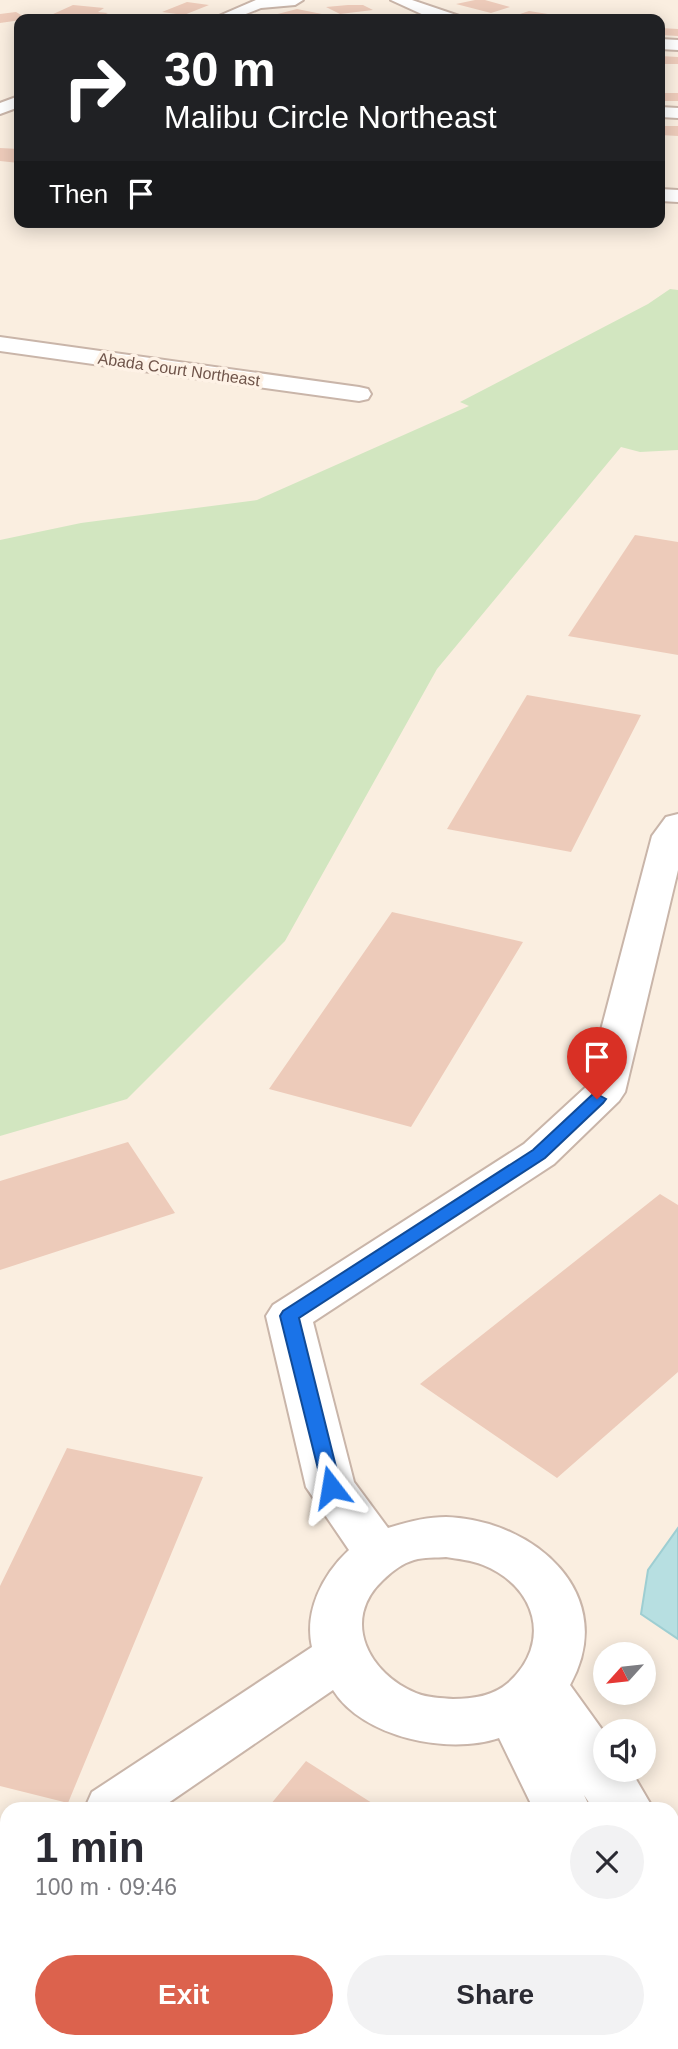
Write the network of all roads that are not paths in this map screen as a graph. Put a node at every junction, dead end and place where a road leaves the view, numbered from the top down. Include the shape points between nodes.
1 (295, 0) edge
2 (399, 0) edge
3 (234, 14) edge
4 (436, 14) edge
5 (0, 344) edge
6 (359, 394) dead end
7 (678, 824) edge
8 (379, 1554) junction
9 (340, 1657) junction
10 (527, 1699) junction
11 (123, 1802) edge
12 (560, 1802) edge
13 (619, 1802) edge

1 - 3 street
2 - 4 street
5 - 6 street, Abada Court Northeast
7 - 8 street via 669,836 605,1092 539,1154 289,1316 331,1487
8 - 9 street via 344,1590 334,1621
8 - 10 street via 409,1541 446,1537 482,1543 518,1559 542,1581 561,1620 561,1650
9 - 10 street via 349,1674 379,1703 420,1720 487,1720
9 - 11 street
10 - 12 street
10 - 13 street

